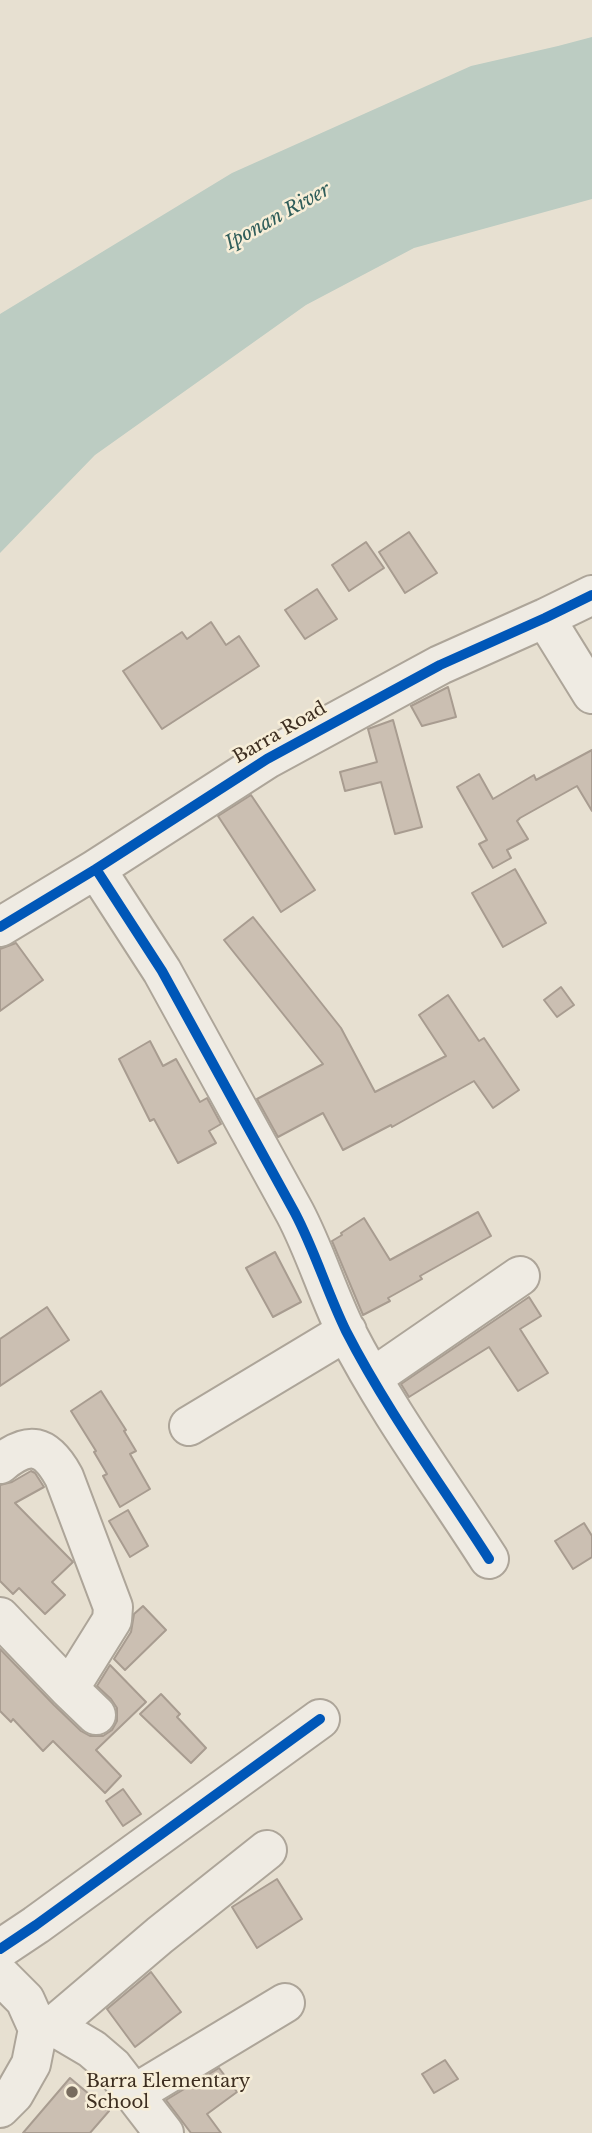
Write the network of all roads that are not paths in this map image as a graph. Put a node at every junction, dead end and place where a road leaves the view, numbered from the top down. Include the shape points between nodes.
1 (592, 595) edge
2 (545, 618) junction
3 (592, 694) edge
4 (96, 869) junction
5 (0, 927) edge
6 (520, 1276) dead end
7 (346, 1331) junction
8 (372, 1378) junction
9 (189, 1426) dead end
10 (0, 1464) edge
11 (489, 1559) dead end
12 (0, 1617) edge
13 (69, 1689) junction
14 (96, 1715) dead end
15 (320, 1719) dead end
16 (267, 1850) dead end
17 (0, 1949) edge
18 (0, 1975) edge
19 (285, 2003) dead end
20 (46, 2027) junction
21 (134, 2094) junction
22 (0, 2108) edge
23 (164, 2133) edge

1 - 2 street, Barra Road
2 - 3 street
2 - 4 street, Barra Road via 440,664 267,759
4 - 5 street, Barra Road
4 - 7 street via 162,971 295,1213
6 - 8 street
7 - 8 street
7 - 9 street
8 - 11 street
10 - 13 street via 31,1447 57,1465 113,1607 112,1620
12 - 13 street
13 - 14 street
15 - 17 street
16 - 20 street
18 - 20 street
19 - 21 street
20 - 21 street via 92,2049
20 - 22 street via 14,2094
21 - 23 street

